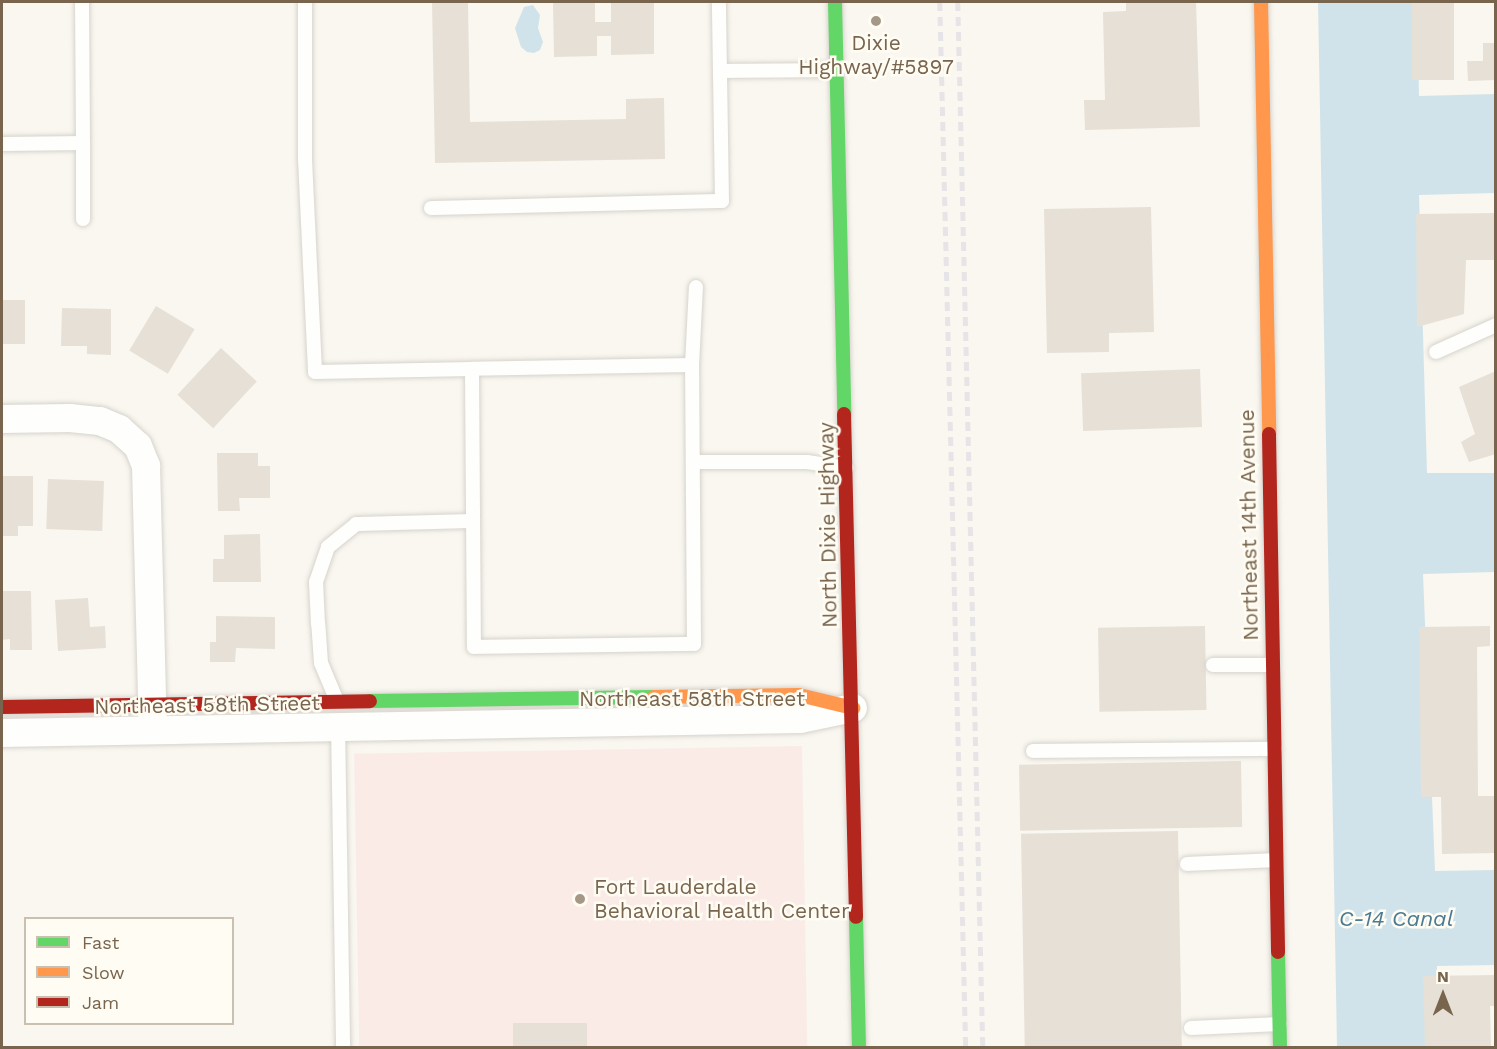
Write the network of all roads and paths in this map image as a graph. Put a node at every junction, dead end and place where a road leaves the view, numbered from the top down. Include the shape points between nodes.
1 (82, 2) edge
2 (305, 2) edge
3 (719, 2) edge
4 (835, 2) edge
5 (1261, 2) edge
6 (720, 70) junction
7 (837, 70) junction
8 (82, 143) junction
9 (2, 144) edge
10 (431, 208) dead end
11 (82, 219) dead end
12 (696, 287) dead end
13 (1496, 325) edge
14 (1436, 352) dead end
15 (692, 365) junction
16 (472, 369) junction
17 (2, 419) edge
18 (694, 462) junction
19 (847, 468) junction
20 (473, 521) junction
21 (1213, 665) dead end
22 (1273, 665) junction
23 (2, 707) edge
24 (853, 708) junction
25 (338, 716) junction
26 (153, 718) junction
27 (2, 733) edge
28 (1275, 749) junction
29 (1032, 751) dead end
30 (1276, 860) junction
31 (1187, 864) dead end
32 (1280, 1024) junction
33 (1191, 1028) dead end
34 (343, 1047) edge
35 (859, 1047) edge
36 (1280, 1047) edge

1 - 8 lane
2 - 16 lane via 305,159 315,372
3 - 6 lane
4 - 7 street, North Dixie Highway
5 - 22 street, Northeast 14th Avenue
6 - 7 lane
6 - 10 lane via 722,201
7 - 19 street, North Dixie Highway
8 - 9 lane
8 - 11 lane
12 - 15 lane
13 - 14 lane
15 - 16 lane
15 - 18 lane
16 - 20 lane
17 - 26 street via 100,421 119,429 138,446 146,466
18 - 19 lane via 807,462
18 - 20 lane via 694,644 474,647
19 - 24 street, North Dixie Highway
20 - 25 lane via 356,524 328,547 316,582 318,624 321,663
21 - 22 lane
22 - 28 street, Northeast 14th Avenue
23 - 26 street, Northeast 58th Street
24 - 25 street, Northeast 58th Street via 800,719
24 - 35 street, North Dixie Highway
25 - 26 street, Northeast 58th Street
25 - 34 lane
26 - 27 street, Northeast 58th Street
28 - 29 lane
28 - 30 street, Northeast 14th Avenue
30 - 31 lane
30 - 32 street, Northeast 14th Avenue
32 - 33 lane
32 - 36 street, Northeast 14th Avenue

